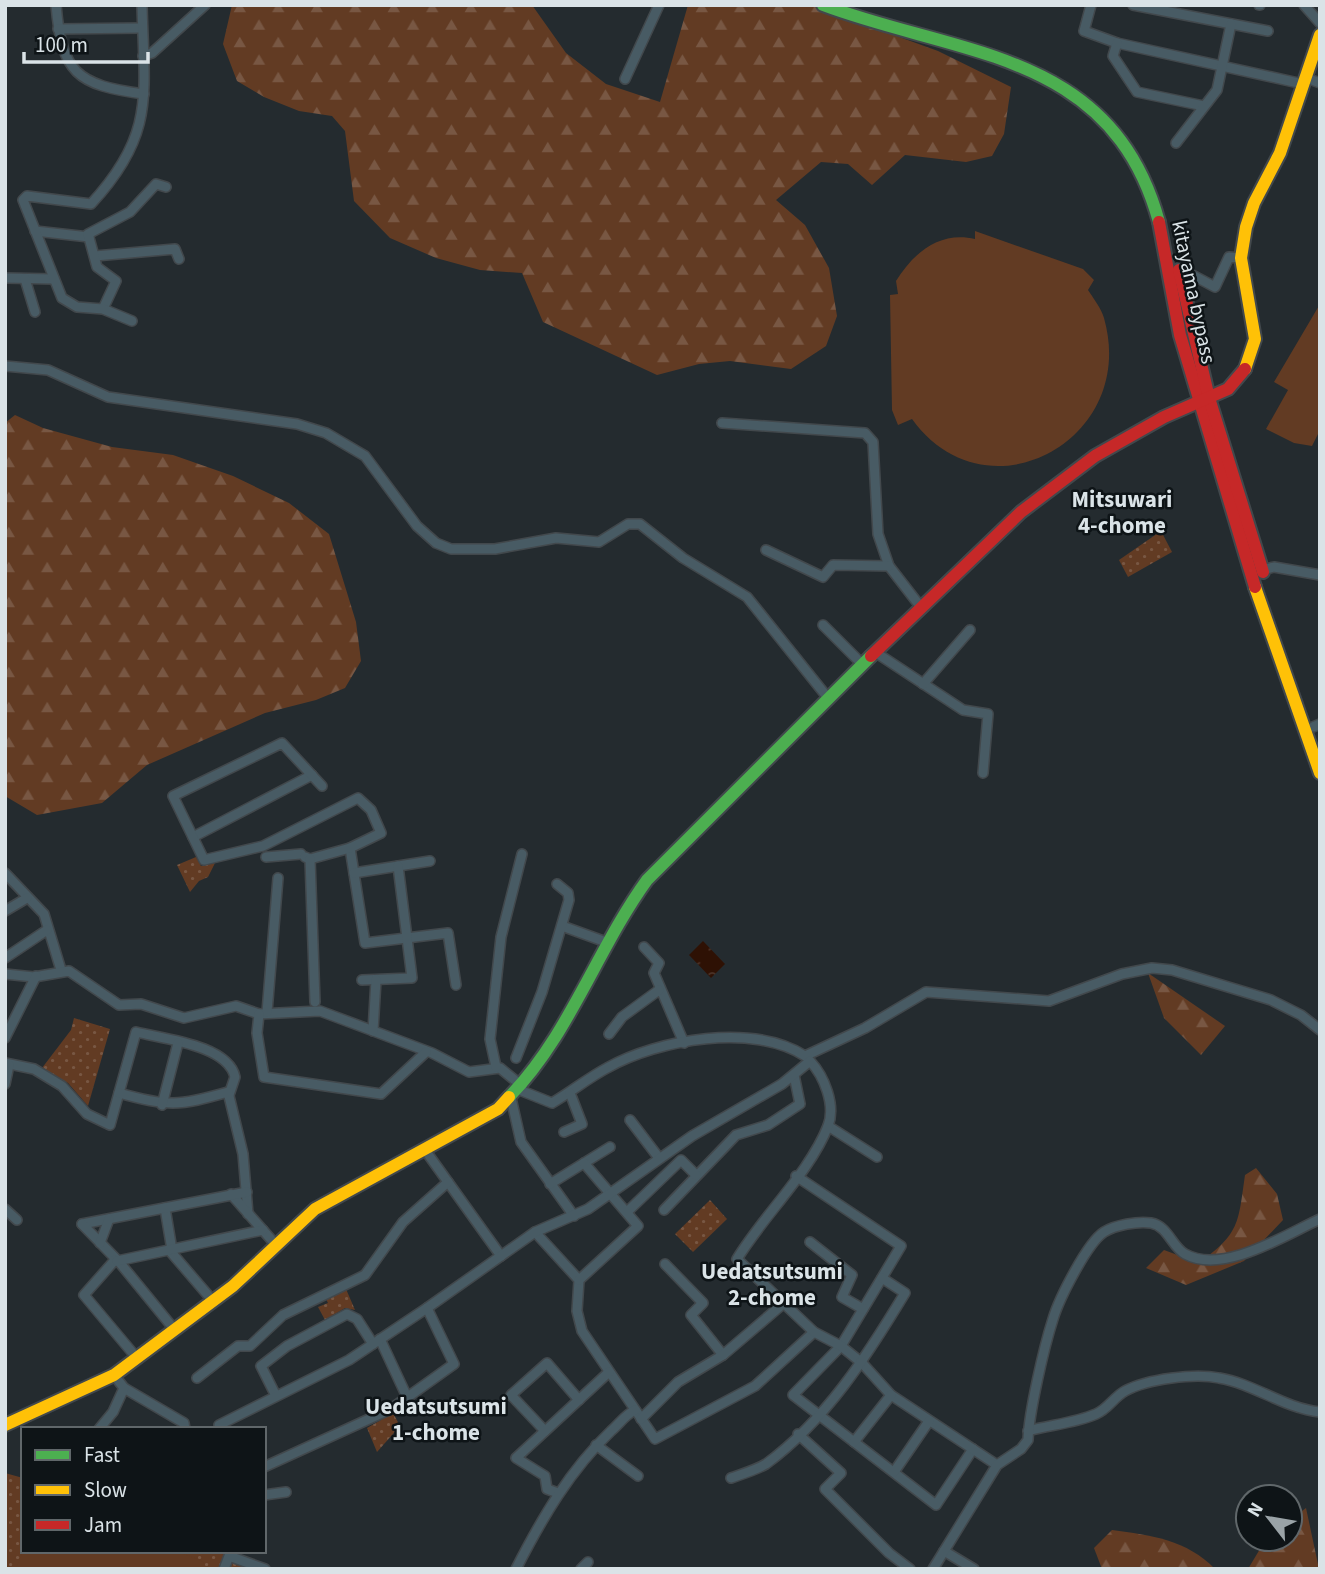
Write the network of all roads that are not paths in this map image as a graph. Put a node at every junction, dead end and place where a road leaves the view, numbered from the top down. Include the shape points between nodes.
1 (56, 5) edge
2 (142, 5) edge
3 (205, 5) edge
4 (659, 5) edge
5 (823, 5) edge
6 (840, 5) edge
7 (1091, 5) edge
8 (1133, 5) edge
9 (1304, 5) edge
10 (1320, 23) edge
11 (1231, 24) junction
12 (142, 28) junction
13 (58, 29) junction
14 (1268, 31) dead end
15 (1320, 35) edge
16 (1116, 43) junction
17 (143, 56) junction
18 (1223, 65) junction
19 (625, 79) dead end
20 (1303, 80) junction
21 (1320, 83) edge
22 (144, 94) junction
23 (1205, 106) junction
24 (1176, 143) dead end
25 (166, 187) dead end
26 (35, 231) junction
27 (89, 237) junction
28 (95, 256) junction
29 (1241, 258) junction
30 (179, 259) dead end
31 (1178, 267) junction
32 (5, 278) edge
33 (25, 278) junction
34 (54, 279) junction
35 (103, 309) junction
36 (35, 312) dead end
37 (132, 321) dead end
38 (5, 366) edge
39 (1204, 400) junction
40 (722, 423) dead end
41 (766, 550) dead end
42 (888, 566) junction
43 (1262, 570) junction
44 (1320, 575) edge
45 (920, 606) junction
46 (823, 625) dead end
47 (970, 630) dead end
48 (875, 652) junction
49 (862, 664) junction
50 (923, 684) junction
51 (828, 698) junction
52 (1316, 726) edge
53 (1320, 744) edge
54 (983, 773) dead end
55 (1320, 773) edge
56 (312, 775) junction
57 (322, 786) dead end
58 (193, 836) junction
59 (350, 848) junction
60 (522, 854) dead end
61 (266, 857) dead end
62 (305, 857) junction
63 (430, 861) dead end
64 (398, 866) junction
65 (5, 873) edge
66 (354, 873) junction
67 (278, 878) dead end
68 (557, 884) dead end
69 (27, 898) junction
70 (5, 911) edge
71 (562, 926) junction
72 (47, 930) junction
73 (407, 938) junction
74 (606, 942) junction
75 (644, 947) dead end
76 (5, 958) edge
77 (61, 970) junction
78 (5, 974) edge
79 (36, 976) junction
80 (362, 980) dead end
81 (376, 980) junction
82 (456, 985) dead end
83 (659, 990) junction
84 (315, 1002) dead end
85 (263, 1013) junction
86 (1320, 1030) edge
87 (373, 1031) junction
88 (608, 1034) dead end
89 (5, 1038) edge
90 (178, 1043) junction
91 (684, 1043) junction
92 (426, 1052) junction
93 (516, 1058) dead end
94 (7, 1064) edge
95 (496, 1068) junction
96 (794, 1074) junction
97 (5, 1084) edge
98 (518, 1092) junction
99 (119, 1093) junction
100 (569, 1093) junction
101 (229, 1095) junction
102 (162, 1105) junction
103 (630, 1121) dead end
104 (828, 1126) junction
105 (564, 1132) dead end
106 (610, 1147) dead end
107 (673, 1148) junction
108 (425, 1150) junction
109 (877, 1157) dead end
110 (659, 1158) junction
111 (681, 1160) junction
112 (584, 1163) junction
113 (695, 1175) junction
114 (796, 1176) junction
115 (448, 1181) junction
116 (550, 1184) junction
117 (247, 1192) junction
118 (609, 1193) junction
119 (232, 1194) junction
120 (164, 1208) junction
121 (5, 1209) edge
122 (664, 1210) dead end
123 (627, 1212) junction
124 (248, 1214) junction
125 (574, 1216) junction
126 (110, 1219) junction
127 (1320, 1219) edge
128 (18, 1220) dead end
129 (263, 1230) junction
130 (535, 1233) junction
131 (810, 1242) dead end
132 (100, 1243) junction
133 (276, 1245) junction
134 (171, 1250) junction
135 (501, 1256) junction
136 (116, 1260) junction
137 (665, 1264) dead end
138 (882, 1278) junction
139 (579, 1280) junction
140 (213, 1301) junction
141 (784, 1303) junction
142 (427, 1308) junction
143 (863, 1309) junction
144 (174, 1329) junction
145 (814, 1332) junction
146 (377, 1342) junction
147 (841, 1346) junction
148 (723, 1355) junction
149 (136, 1357) junction
150 (862, 1363) junction
151 (610, 1372) junction
152 (114, 1375) junction
153 (197, 1378) dead end
154 (124, 1388) junction
155 (891, 1395) junction
156 (276, 1396) junction
157 (407, 1397) junction
158 (579, 1400) junction
159 (635, 1410) junction
160 (1320, 1412) edge
161 (819, 1415) junction
162 (641, 1419) junction
163 (929, 1421) junction
164 (5, 1425) edge
165 (219, 1425) dead end
166 (101, 1427) edge
167 (185, 1427) edge
168 (545, 1431) junction
169 (1028, 1431) junction
170 (798, 1434) junction
171 (854, 1442) junction
172 (596, 1446) junction
173 (973, 1450) junction
174 (997, 1465) junction
175 (266, 1466) edge
176 (894, 1472) junction
177 (638, 1476) dead end
178 (731, 1478) dead end
179 (286, 1492) dead end
180 (558, 1493) junction
181 (266, 1495) edge
182 (944, 1551) junction
183 (895, 1558) junction
184 (224, 1569) edge
185 (265, 1569) edge
186 (516, 1569) edge
187 (888, 1569) edge
188 (910, 1569) edge
189 (933, 1569) edge
190 (974, 1569) edge

1 - 13 street
2 - 12 street
3 - 17 street
4 - 19 street
5 - 39 main road, kitayama bypass via 854,19 966,47 1032,70 1065,89 1111,132 1143,178 1164,234 1174,313
6 - 31 main road, kitayama bypass via 993,45 1058,75 1089,97 1113,120 1151,176 1169,219
7 - 16 street via 1084,31
8 - 11 street
9 - 10 street
11 - 14 street
11 - 18 street
12 - 13 street
12 - 17 street
13 - 22 street via 64,56 79,75
15 - 20 main road
16 - 18 street
16 - 23 street via 1113,56 1137,92
17 - 22 street
18 - 20 street
18 - 23 street via 1217,90
20 - 21 street
20 - 29 main road via 1279,156 1254,203
22 - 26 street via 138,133 118,175 91,204 27,196 23,206
23 - 24 street
25 - 27 street via 156,184 130,212 91,231
26 - 27 street
26 - 34 street
27 - 28 street
28 - 30 street via 175,249
28 - 35 street via 97,267 116,281
29 - 31 street via 1229,257 1215,287
29 - 39 main road via 1255,338 1245,369 1228,389
31 - 39 main road, kitayama bypass
32 - 33 street
33 - 34 street
33 - 36 street
34 - 35 street via 69,303 94,311
35 - 37 street
38 - 51 street via 48,370 108,397 297,424 326,433 365,456 417,526 451,549 495,549 556,538 599,542 628,524 640,524 683,558 747,597
39 - 43 main road, kitayama bypass
39 - 45 main road via 1164,417 1068,474
39 - 55 main road, kitayama bypass
40 - 42 street via 865,433 873,442 878,534
41 - 42 street via 823,577 833,565
42 - 45 street
43 - 44 street via 1274,567
43 - 52 main road, kitayama bypass
45 - 48 main road
46 - 49 street
47 - 50 street
48 - 49 main road
48 - 50 street
49 - 51 main road
50 - 54 street via 962,710 988,714
51 - 74 main road via 672,851
52 - 53 main road, kitayama bypass
56 - 57 street
56 - 58 street
56 - 58 street via 282,743 173,796
58 - 59 street via 204,860 263,846 338,804 358,798 371,810 381,833
59 - 62 street
59 - 66 street
60 - 95 street via 501,937 490,1039
61 - 62 street
62 - 84 street
63 - 64 street
64 - 66 street
64 - 73 street
65 - 69 street
66 - 73 street via 365,943
67 - 85 street
68 - 71 street via 568,892 569,900
69 - 70 street
69 - 72 street via 44,914
71 - 74 street
71 - 93 street
72 - 76 street
72 - 77 street
73 - 81 street via 412,978
73 - 82 street via 448,933
74 - 98 main road via 537,1069
75 - 83 street via 659,963 654,973
77 - 79 street
77 - 85 street via 78,976 119,1005 141,1004 184,1018 236,1006
78 - 79 street
79 - 89 street
80 - 81 street
81 - 87 street
83 - 88 street via 622,1017
83 - 91 street
85 - 87 street via 320,1011
85 - 92 street via 257,1033 264,1077 382,1094
86 - 91 street via 1271,1000 1152,968 1122,974 1049,1002 926,992 805,1056 768,1040 725,1038
87 - 92 street
90 - 99 street via 136,1032
90 - 101 street via 210,1052 231,1065 235,1077
90 - 102 street
91 - 100 street via 608,1067
92 - 95 street via 469,1072
94 - 97 street
94 - 99 street via 34,1069 70,1092 87,1114 110,1125
95 - 98 street
96 - 104 street via 810,1061 817,1068 829,1101
96 - 107 street
96 - 113 street via 800,1104 768,1125 736,1135
98 - 100 street via 552,1103
98 - 108 main road via 487,1117
98 - 116 street via 521,1142
99 - 102 street
100 - 105 street via 582,1124
101 - 102 street
101 - 117 street
103 - 110 street
104 - 109 street
104 - 114 street
106 - 112 street
107 - 110 street
107 - 111 street
108 - 115 street
108 - 133 main road via 315,1209
110 - 118 street
111 - 113 street
111 - 123 street
112 - 116 street
112 - 118 street
113 - 122 street
114 - 138 street via 901,1246
114 - 141 street via 737,1259
115 - 135 street
115 - 153 street via 403,1222 365,1276 283,1315 250,1346 238,1346
116 - 125 street
117 - 119 street
117 - 124 street
118 - 123 street
118 - 125 street
119 - 120 street
119 - 124 street
120 - 126 street
120 - 134 street
121 - 128 street
123 - 139 street via 638,1226
124 - 129 street
125 - 130 street
126 - 132 street
126 - 132 street via 82,1224
127 - 169 street via 1221,1260 1182,1253 1165,1230 1152,1223 1104,1232 1094,1242 1053,1318
129 - 133 street
129 - 134 street
130 - 135 street
130 - 139 street
131 - 143 street via 852,1275 842,1297
132 - 136 street
133 - 140 main road
134 - 136 street
134 - 140 street
135 - 142 street
136 - 144 street
136 - 149 street via 84,1295
137 - 148 street via 703,1303 691,1315
138 - 143 street
138 - 150 street via 905,1293
139 - 151 street via 577,1311 582,1331
140 - 144 main road
141 - 145 street
141 - 148 street
142 - 146 street
142 - 157 street via 454,1364
143 - 147 street
144 - 149 main road
145 - 147 street
145 - 162 street via 755,1386 654,1439
146 - 156 street
146 - 156 street via 347,1314 287,1346 261,1366
146 - 157 street
147 - 150 street
147 - 161 street via 793,1395
148 - 162 street via 678,1382
149 - 152 main road
150 - 155 street
150 - 161 street
151 - 158 street
151 - 159 street
152 - 154 street
152 - 164 main road
154 - 166 street
154 - 167 street
155 - 163 street
155 - 171 street
156 - 165 street
157 - 175 street via 391,1409
158 - 168 street
158 - 168 street via 547,1363 511,1395
159 - 162 street
159 - 172 street
160 - 169 street via 1287,1406 1233,1382 1199,1375 1133,1389 1092,1416
161 - 170 street
161 - 171 street
163 - 173 street
163 - 176 street
168 - 180 street via 516,1458 545,1476 547,1489
169 - 174 street via 1021,1450
170 - 178 street via 764,1465
170 - 183 street via 841,1473 825,1489
171 - 176 street
172 - 177 street
172 - 180 street
173 - 174 street
173 - 176 street via 936,1505
174 - 182 street
179 - 181 street
180 - 186 street
182 - 189 street
182 - 190 street
183 - 187 street
183 - 188 street
184 - 185 street via 229,1556

